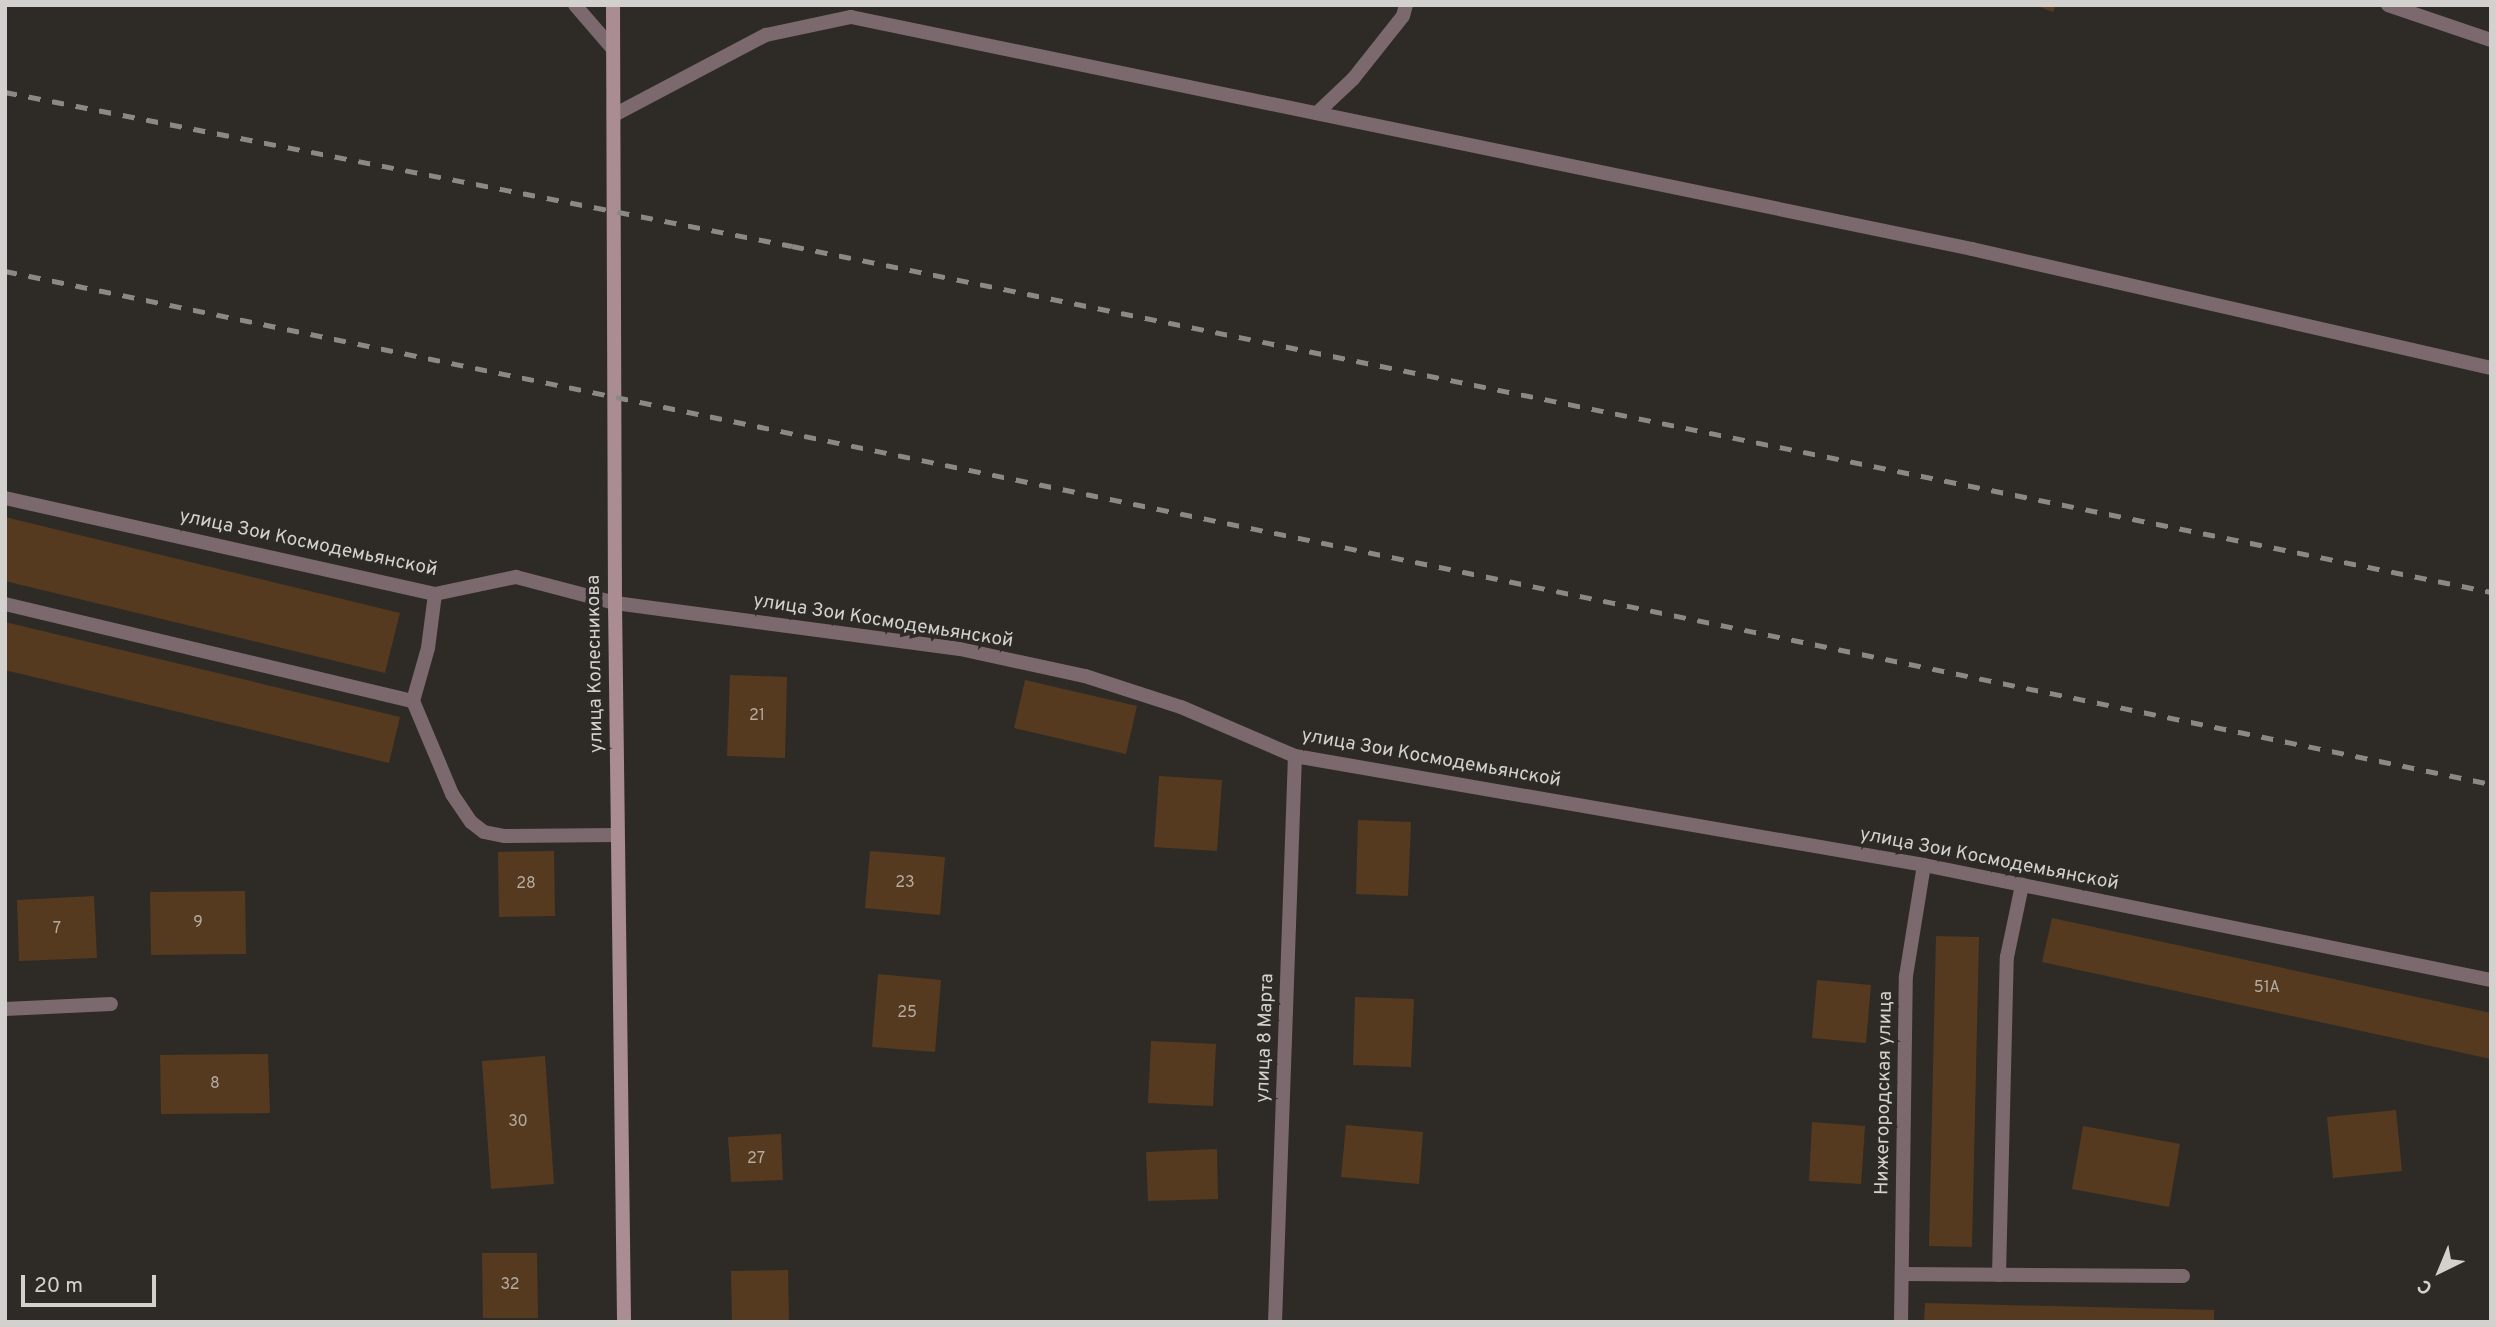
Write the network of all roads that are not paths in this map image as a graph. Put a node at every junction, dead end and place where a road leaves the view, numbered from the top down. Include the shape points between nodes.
1 (575, 5) edge
2 (613, 5) edge
3 (1406, 5) edge
4 (2388, 5) edge
5 (2491, 40) edge
6 (613, 49) junction
7 (1317, 113) junction
8 (614, 115) junction
9 (2491, 368) edge
10 (5, 498) edge
11 (435, 594) junction
12 (615, 603) junction
13 (5, 604) edge
14 (413, 701) junction
15 (1295, 756) junction
16 (617, 835) junction
17 (1924, 865) junction
18 (2022, 886) junction
19 (2491, 980) edge
20 (111, 1004) dead end
21 (5, 1009) edge
22 (1902, 1274) junction
23 (1999, 1275) junction
24 (2183, 1276) dead end
25 (624, 1322) edge
26 (1275, 1322) edge
27 (1901, 1322) edge

1 - 6 street
2 - 6 street, улица Колесникова
3 - 7 street via 1403,16 1353,79
4 - 5 street
6 - 8 street, улица Колесникова
7 - 8 street via 851,17 766,35
7 - 9 street via 1972,248
8 - 12 street, улица Колесникова
10 - 11 street, улица Зои Космодемьянской
11 - 12 street, улица Зои Космодемьянской via 516,577
11 - 14 street via 428,648
12 - 15 street, улица Зои Космодемьянской via 960,649 1085,676 1181,706
12 - 16 street, улица Колесникова
13 - 14 street
14 - 16 street via 452,794 471,822 484,832 505,836
15 - 17 street, улица Зои Космодемьянской
15 - 26 street, улица 8 Марта
16 - 25 street, улица Колесникова
17 - 18 street, улица Зои Космодемьянской
17 - 22 street, Нижегородская улица via 1906,976
18 - 19 street, улица Зои Космодемьянской
18 - 23 street via 2007,957
20 - 21 street
22 - 23 street
22 - 27 street, Нижегородская улица
23 - 24 street

